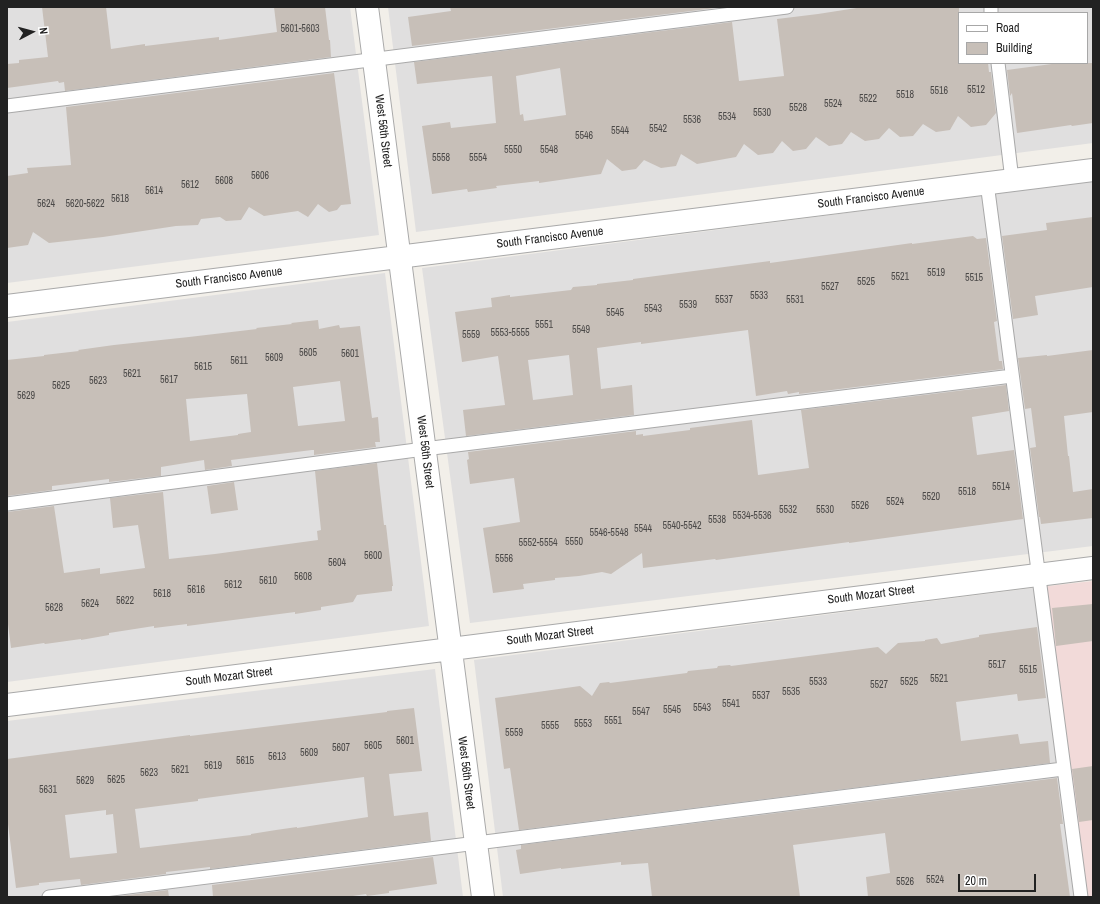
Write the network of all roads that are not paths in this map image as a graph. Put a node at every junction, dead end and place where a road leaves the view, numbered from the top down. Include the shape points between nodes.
1 (368, 7) edge
2 (787, 7) edge
3 (374, 59) junction
4 (998, 64) edge
5 (7, 106) edge
6 (1093, 170) edge
7 (1012, 180) junction
8 (987, 183) junction
9 (400, 257) junction
10 (7, 306) edge
11 (1012, 376) junction
12 (424, 449) junction
13 (7, 504) edge
14 (1093, 568) edge
15 (1038, 574) junction
16 (450, 649) junction
17 (7, 704) edge
18 (1064, 768) junction
19 (475, 843) junction
20 (49, 897) edge
21 (482, 897) edge
22 (1081, 897) edge

1 - 3 street, West 56th Street
2 - 3 lane
3 - 5 lane
3 - 9 street, West 56th Street
4 - 7 lane
6 - 7 street, South Francisco Avenue
7 - 8 street, South Francisco Avenue
8 - 9 street, South Francisco Avenue
8 - 11 lane
9 - 10 street, South Francisco Avenue
9 - 12 street, West 56th Street
11 - 12 lane
11 - 15 lane
12 - 13 lane
12 - 16 street, West 56th Street
14 - 15 street, South Mozart Street
15 - 16 street, South Mozart Street
15 - 18 lane
16 - 17 street, South Mozart Street
16 - 19 street, West 56th Street
18 - 19 lane
18 - 22 lane
19 - 20 lane
19 - 21 street, West 56th Street

